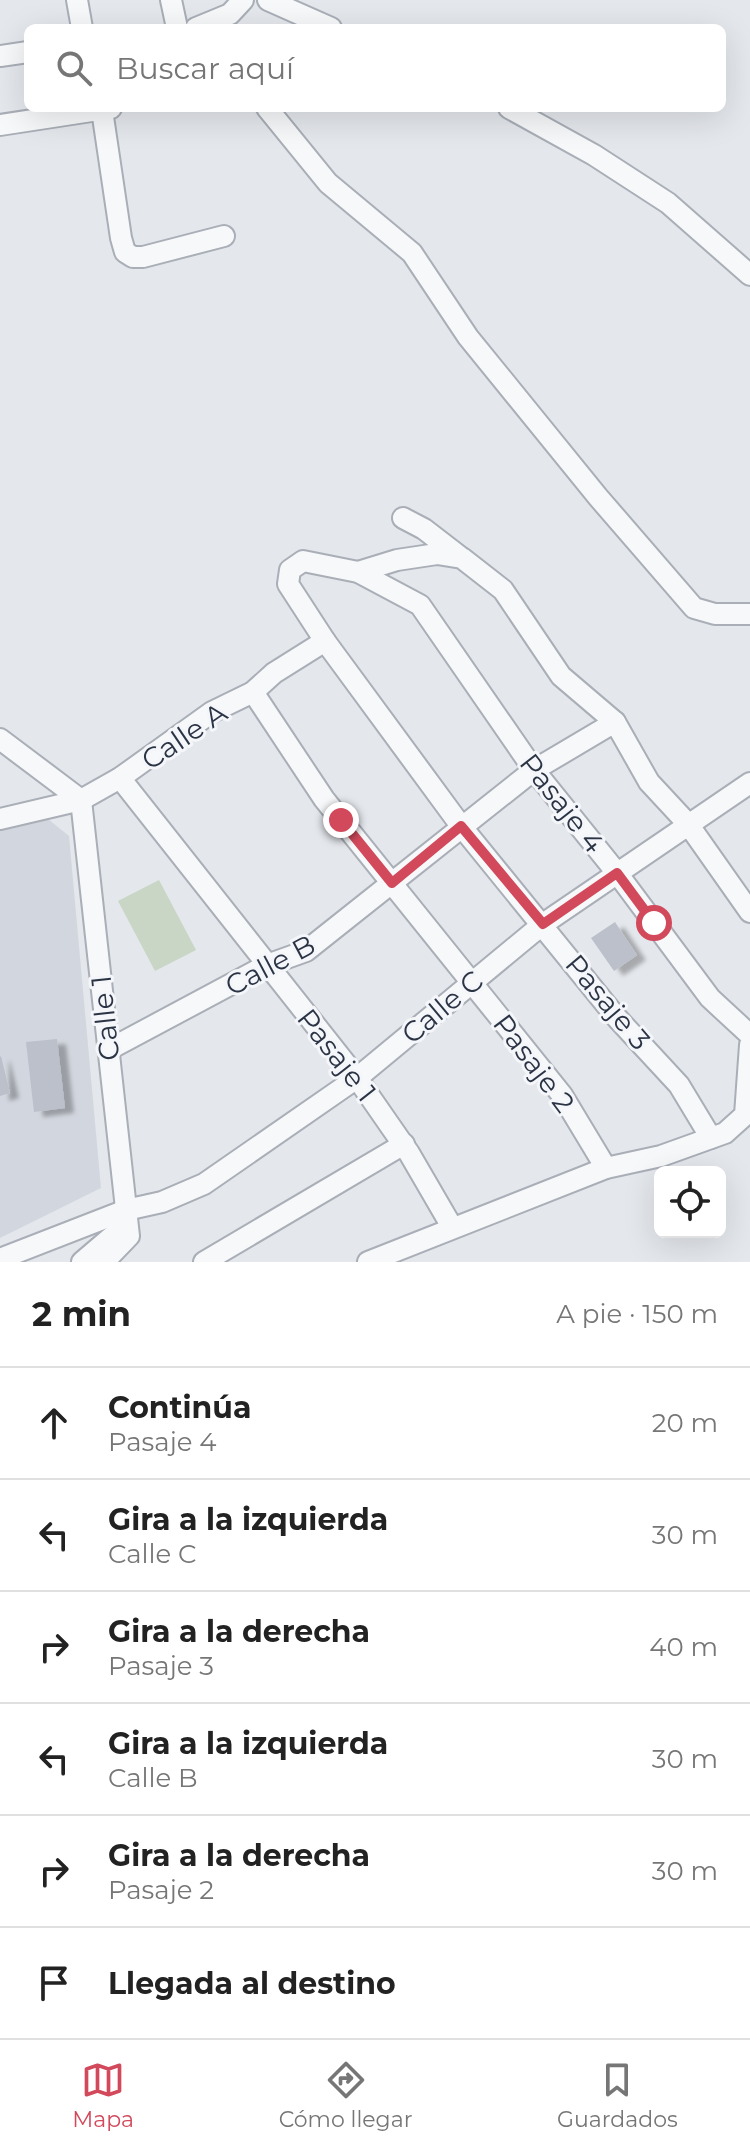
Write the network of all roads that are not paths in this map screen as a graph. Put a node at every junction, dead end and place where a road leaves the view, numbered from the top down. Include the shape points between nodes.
1 (77, 0) edge
2 (171, 0) edge
3 (243, 0) edge
4 (268, 0) edge
5 (81, 24) edge
6 (176, 24) edge
7 (206, 24) edge
8 (322, 24) edge
9 (24, 53) edge
10 (0, 56) edge
11 (87, 112) edge
12 (107, 112) edge
13 (270, 112) edge
14 (516, 112) edge
15 (0, 125) edge
16 (224, 236) dead end
17 (750, 275) edge
18 (403, 518) dead end
19 (462, 558) junction
20 (358, 572) junction
21 (750, 614) edge
22 (325, 641) junction
23 (253, 692) junction
24 (615, 722) junction
25 (0, 739) edge
26 (534, 770) junction
27 (120, 778) junction
28 (750, 783) edge
29 (81, 800) junction
30 (0, 819) edge
31 (688, 824) junction
32 (461, 826) junction
33 (617, 873) junction
34 (392, 883) junction
35 (750, 912) edge
36 (543, 924) junction
37 (267, 965) junction
38 (472, 982) junction
39 (750, 1035) edge
40 (750, 1045) edge
41 (108, 1050) junction
42 (357, 1078) junction
43 (711, 1138) junction
44 (404, 1144) junction
45 (606, 1168) junction
46 (127, 1223) junction
47 (452, 1227) junction
48 (0, 1259) edge
49 (82, 1262) edge
50 (104, 1262) edge
51 (204, 1262) edge
52 (368, 1262) edge

1 - 5 street
2 - 6 street
3 - 7 street via 230,14
4 - 8 street
9 - 10 street
11 - 15 street
12 - 16 street via 125,252 143,257
13 - 21 street via 328,183 412,253 468,337 694,608
14 - 17 street via 668,203
18 - 19 street
19 - 20 street via 437,554
19 - 24 street via 503,590 561,676
20 - 22 street via 303,561 290,570 288,584
20 - 26 street, Pasaje 4 via 420,605
22 - 23 street, Calle A
22 - 32 street, Pasaje 3
23 - 27 street, Calle A via 212,712
23 - 34 street, Pasaje 2 via 324,799
24 - 26 street, Calle B
24 - 31 street via 649,782
25 - 29 street
26 - 32 street, Calle B
26 - 33 street, Pasaje 4
27 - 29 street, Calle A
27 - 37 street, Pasaje 1
28 - 31 street, Calle C
29 - 30 street, Calle A
29 - 41 street, Calle 1
31 - 33 street, Calle C
31 - 35 street
32 - 34 street, Calle B
32 - 36 street, Pasaje 3
33 - 36 street, Calle C
33 - 39 street, Pasaje 4 via 710,998
34 - 37 street, Calle B via 306,951
34 - 38 street, Pasaje 2
36 - 38 street, Calle C
36 - 43 street, Pasaje 3 via 617,1018 679,1085
37 - 41 street, Calle B
37 - 42 street, Pasaje 1
38 - 42 street, Calle C
38 - 45 street, Pasaje 2 via 562,1095
40 - 43 street via 745,1115
41 - 46 street, Calle 1
42 - 44 street, Pasaje 1
42 - 46 street, Calle C via 204,1184
43 - 45 street
44 - 47 street, Pasaje 1
44 - 51 street
45 - 47 street
46 - 48 street, Calle C
46 - 49 street
46 - 50 street
47 - 52 street

